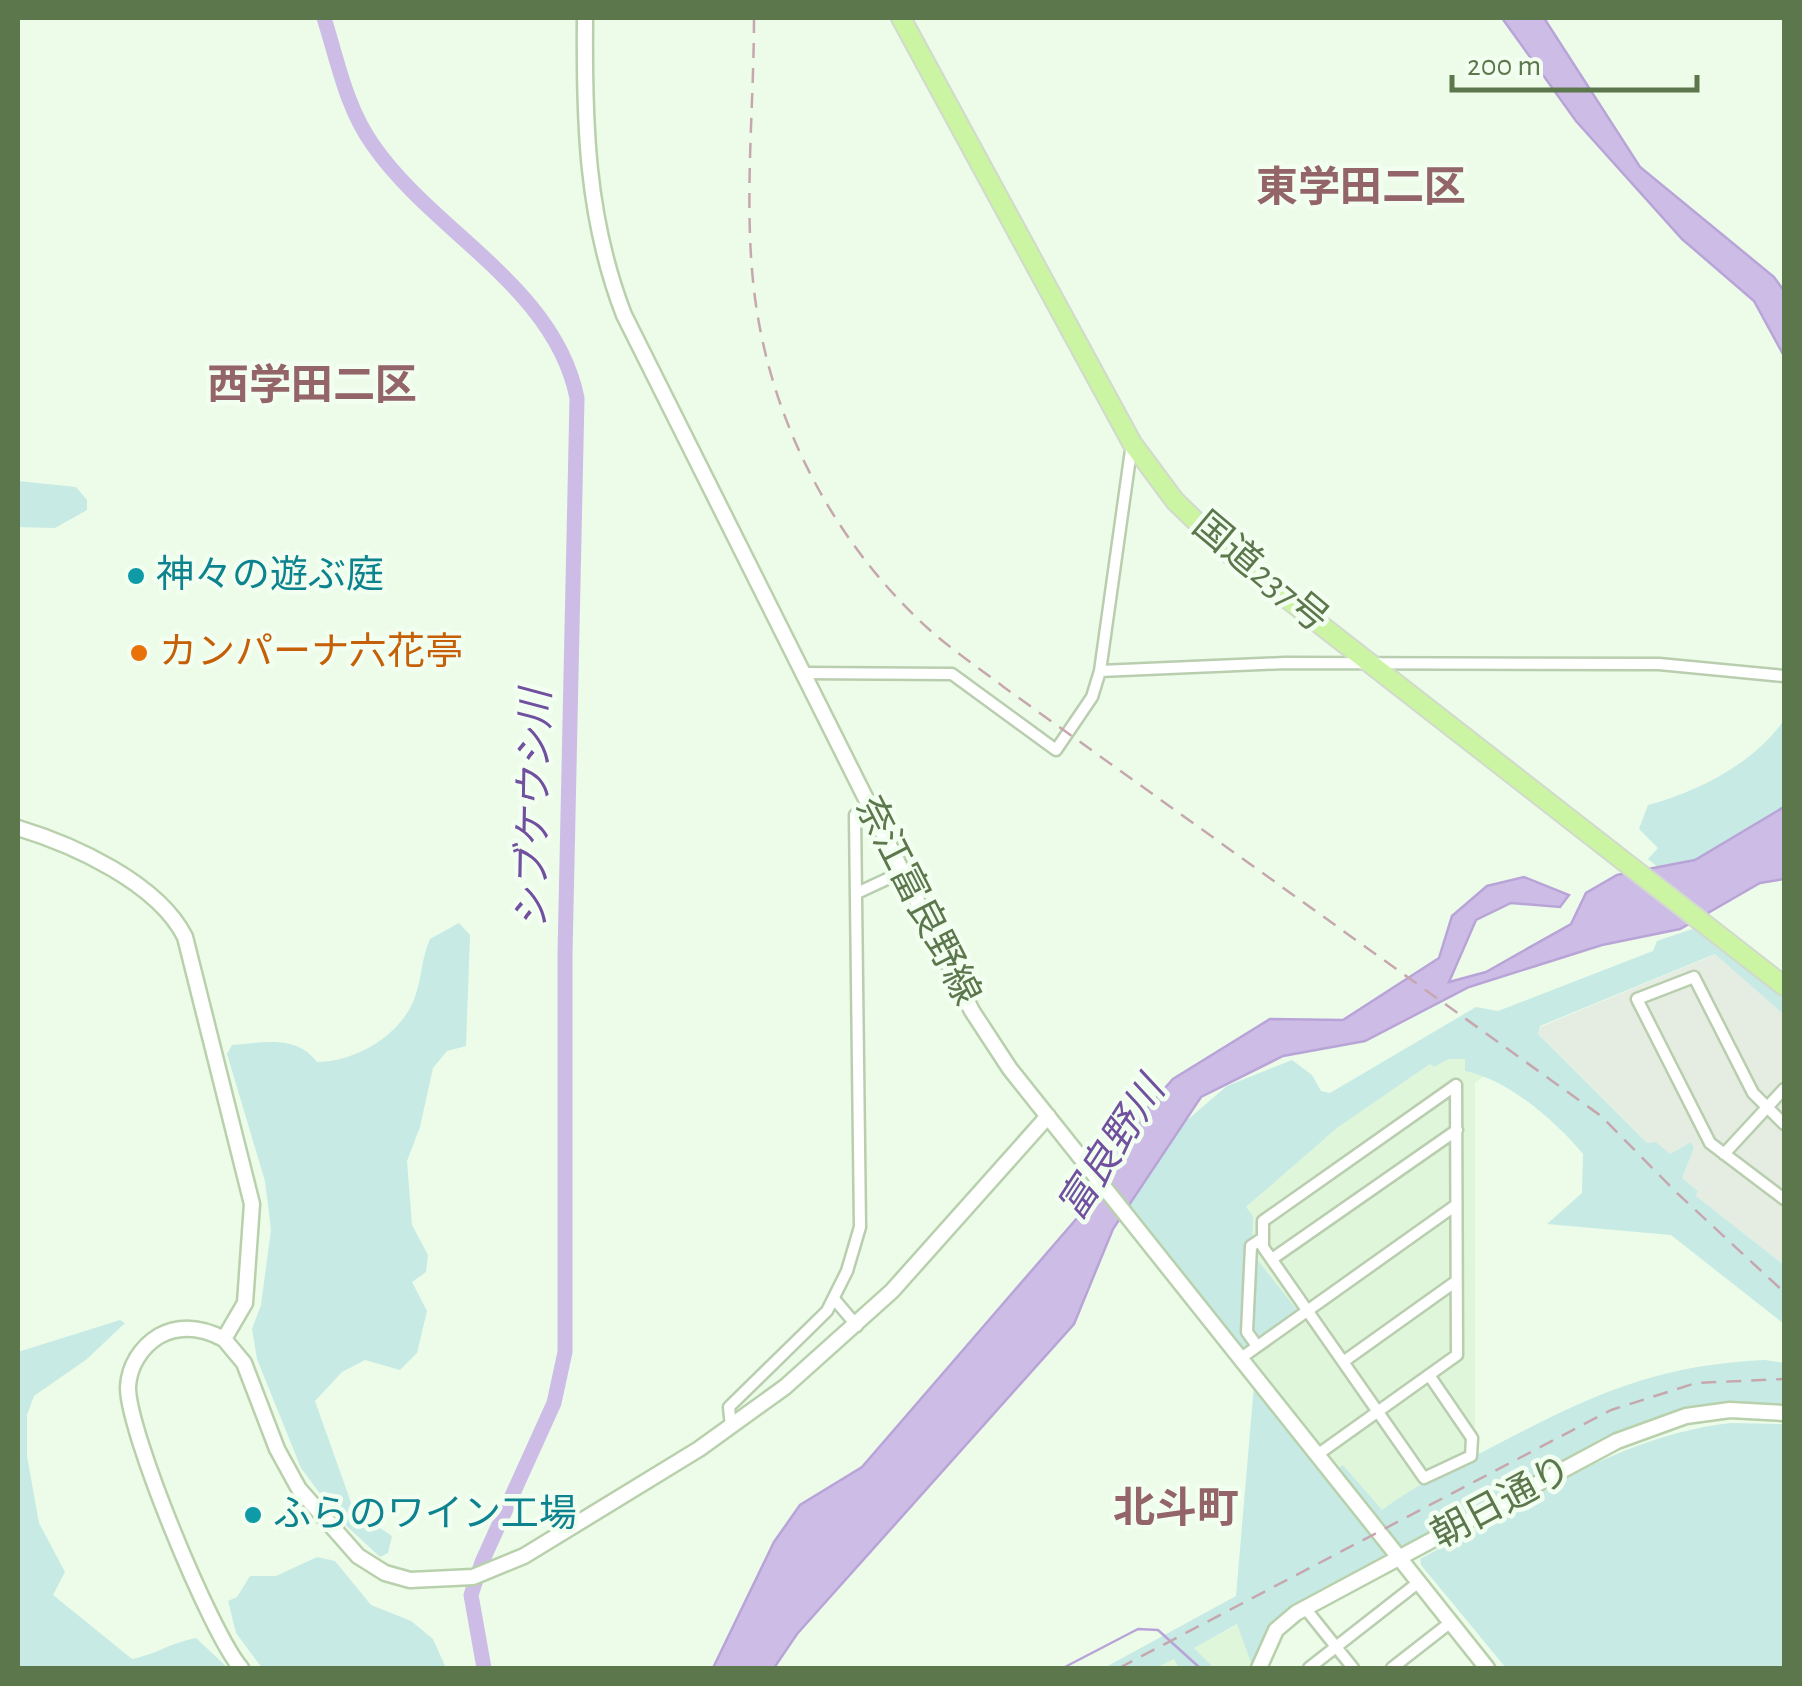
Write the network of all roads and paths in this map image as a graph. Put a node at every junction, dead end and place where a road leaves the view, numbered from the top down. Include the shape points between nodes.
1 (585, 18) edge
2 (901, 18) edge
3 (1132, 444) junction
4 (1370, 663) junction
5 (1100, 671) junction
6 (801, 673) junction
7 (1784, 676) edge
8 (855, 815) dead end
9 (18, 828) edge
10 (902, 872) junction
11 (856, 893) junction
12 (1784, 986) edge
13 (1784, 1089) edge
14 (1766, 1109) junction
15 (1048, 1116) junction
16 (1784, 1124) edge
17 (1457, 1130) junction
18 (1724, 1154) junction
19 (1784, 1199) edge
20 (1456, 1205) junction
21 (1262, 1238) junction
22 (1272, 1259) junction
23 (1455, 1282) junction
24 (835, 1300) junction
25 (1307, 1310) junction
26 (856, 1326) junction
27 (224, 1339) junction
28 (1257, 1346) junction
29 (1240, 1358) junction
30 (1343, 1362) junction
31 (1429, 1376) junction
32 (1377, 1412) junction
33 (1784, 1412) edge
34 (731, 1427) junction
35 (1317, 1454) junction
36 (1399, 1557) junction
37 (1419, 1582) junction
38 (1305, 1608) junction
39 (1451, 1622) junction
40 (1335, 1647) junction
41 (241, 1668) edge
42 (1259, 1668) edge
43 (1308, 1668) edge
44 (1353, 1668) edge
45 (1392, 1668) edge
46 (1487, 1668) edge

1 - 6 street, 奈江富良野線 via 587,164 613,286
2 - 3 highway, 国道237号
3 - 4 highway, 国道237号 via 1212,538
3 - 5 street
4 - 5 street
4 - 7 street via 1659,664
4 - 12 highway, 国道237号
5 - 6 street via 1092,696 1056,750 952,674
6 - 10 street, 奈江富良野線
8 - 11 street
9 - 27 street via 144,887 186,937 252,1204 245,1303
10 - 11 street
10 - 15 street, 奈江富良野線 via 978,1021
11 - 24 street via 862,1210
13 - 14 street
14 - 16 street
14 - 18 street
14 - 18 street via 1694,977 1638,999 1710,1143
15 - 26 street
15 - 29 street, 奈江富良野線
17 - 20 street
17 - 21 street via 1456,1086 1263,1220
17 - 22 street
18 - 19 street
20 - 23 street
20 - 25 street
21 - 22 street
21 - 28 street via 1252,1246 1247,1332
22 - 25 street
23 - 30 street
23 - 31 street via 1457,1355
24 - 26 street
24 - 34 street via 730,1407
25 - 28 street
25 - 30 street
26 - 34 street
27 - 34 street via 244,1363 285,1464 332,1530 385,1573 420,1582 447,1582 507,1565
27 - 41 street via 192,1328 161,1335 140,1353 128,1390 198,1594
28 - 29 street
29 - 35 street, 奈江富良野線
30 - 32 street
31 - 32 street
31 - 32 street via 1472,1438 1471,1456 1424,1478
32 - 35 street
33 - 36 street, 朝日通り via 1730,1410 1664,1422
35 - 36 street, 奈江富良野線
36 - 37 street, 奈江富良野線
36 - 38 street, 朝日通り
37 - 39 street, 奈江富良野線
37 - 40 street
38 - 40 street
38 - 42 street, 朝日通り via 1276,1630
39 - 45 street
39 - 46 street, 奈江富良野線
40 - 43 street
40 - 44 street

